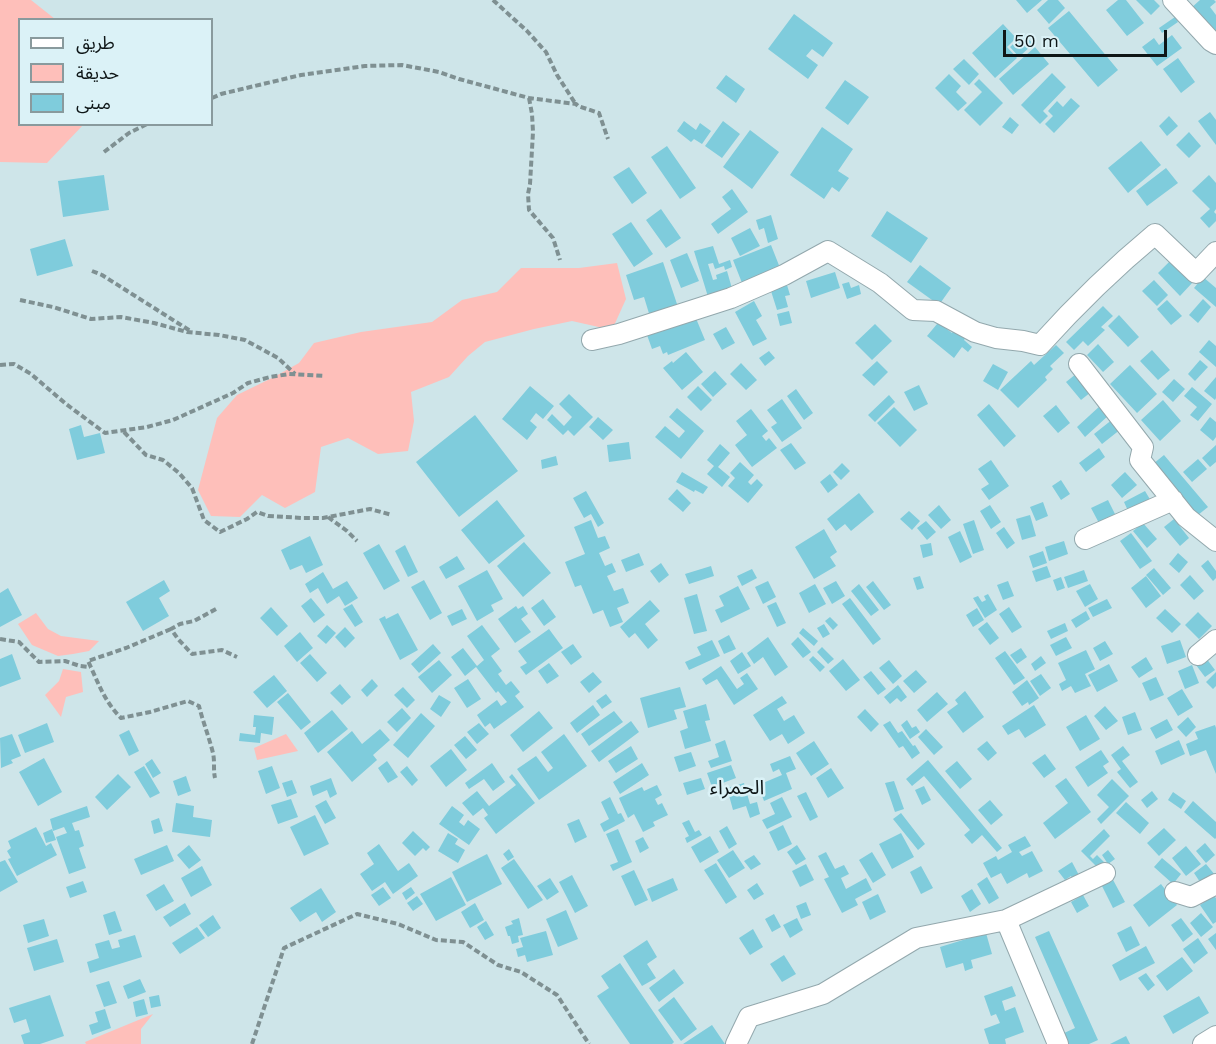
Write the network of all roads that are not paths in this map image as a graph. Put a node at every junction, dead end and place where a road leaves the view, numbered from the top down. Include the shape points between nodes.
1 (1173, 0) edge
2 (1216, 44) edge
3 (1216, 252) edge
4 (592, 340) dead end
5 (1079, 364) dead end
6 (1173, 500) junction
7 (1085, 539) dead end
8 (1216, 541) edge
9 (1216, 640) edge
10 (1198, 655) dead end
11 (1105, 873) dead end
12 (1216, 884) edge
13 (1175, 892) dead end
14 (1006, 920) junction
15 (1216, 1036) edge
16 (736, 1044) edge
17 (1058, 1044) edge
18 (1203, 1044) edge

1 - 2 street
3 - 4 street via 1196,273 1155,234 1093,289 1040,345 975,332 936,311 913,310 880,283 828,251 731,298
5 - 6 street via 1143,447 1140,460
6 - 7 street
6 - 8 street via 1186,517
9 - 10 street
11 - 14 street
12 - 13 street via 1191,897
14 - 16 street via 916,938 823,994 748,1017
14 - 17 street
15 - 18 street

